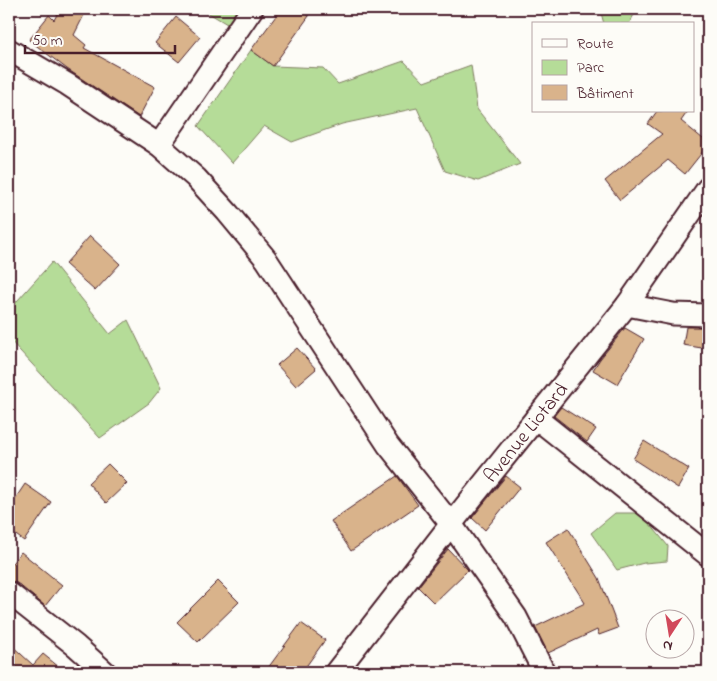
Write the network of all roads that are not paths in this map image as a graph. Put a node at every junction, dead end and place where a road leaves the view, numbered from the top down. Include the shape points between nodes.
1 (252, 9) edge
2 (9, 50) edge
3 (159, 145) junction
4 (708, 188) edge
5 (627, 305) junction
6 (708, 315) edge
7 (536, 418) junction
8 (451, 524) junction
9 (708, 555) edge
10 (9, 593) edge
11 (105, 672) edge
12 (336, 672) edge
13 (544, 672) edge

1 - 3 street
2 - 3 street
3 - 8 street via 196,178 266,259 388,445
4 - 5 street, Avenue Liotard
5 - 6 street via 673,314
5 - 7 street, Avenue Liotard
7 - 8 street, Avenue Liotard
7 - 9 street
8 - 12 street, Avenue Liotard
8 - 13 street via 516,617
10 - 11 street

